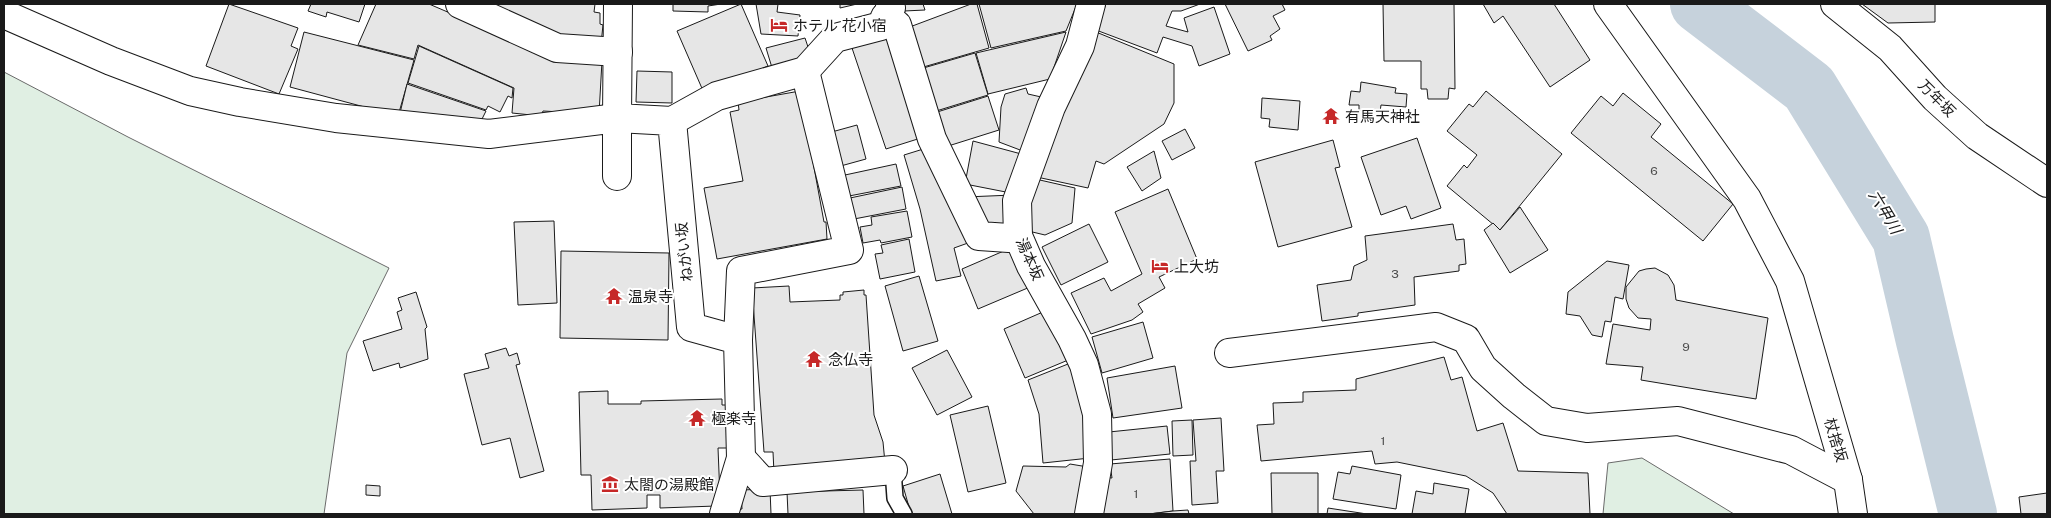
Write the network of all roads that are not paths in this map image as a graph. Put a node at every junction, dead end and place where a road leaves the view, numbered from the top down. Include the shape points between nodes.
1 (460, 4) edge
2 (618, 4) edge
3 (1092, 4) edge
4 (1608, 4) edge
5 (1835, 4) edge
6 (888, 10) edge
7 (4, 14) edge
8 (618, 52) junction
9 (805, 71) junction
10 (617, 118) junction
11 (672, 122) junction
12 (616, 176) dead end
13 (2047, 183) edge
14 (1018, 236) junction
15 (738, 340) junction
16 (1229, 353) dead end
17 (741, 458) junction
18 (893, 470) joint
19 (1848, 480) junction
20 (724, 514) edge
21 (904, 514) edge
22 (1088, 514) edge
23 (1853, 514) edge

1 - 8 street via 557,48
2 - 8 street
3 - 14 street, 湯本坂 via 1080,46 1051,108 1017,201
4 - 19 street, 杖捨坂 via 1747,199 1790,281
5 - 13 street, 万年坂 via 1890,48 1935,98 1977,136
6 - 9 street via 881,26 835,38
6 - 14 street via 897,25 932,139 979,236
7 - 10 street via 190,91 269,107 336,118 489,134
8 - 10 street
9 - 11 street via 717,96
9 - 15 street via 849,250 741,271
10 - 11 street
10 - 12 street
11 - 15 street, ねがい坂 via 692,327
14 - 22 street, 湯本坂 via 1084,365 1097,414 1098,463
15 - 17 street
16 - 19 street via 1436,327 1466,339 1484,368 1546,421 1587,428 1678,421 1791,450
17 - 18 street via 762,482
17 - 20 street
18 - 21 lane via 895,498
19 - 23 street, 杖捨坂

